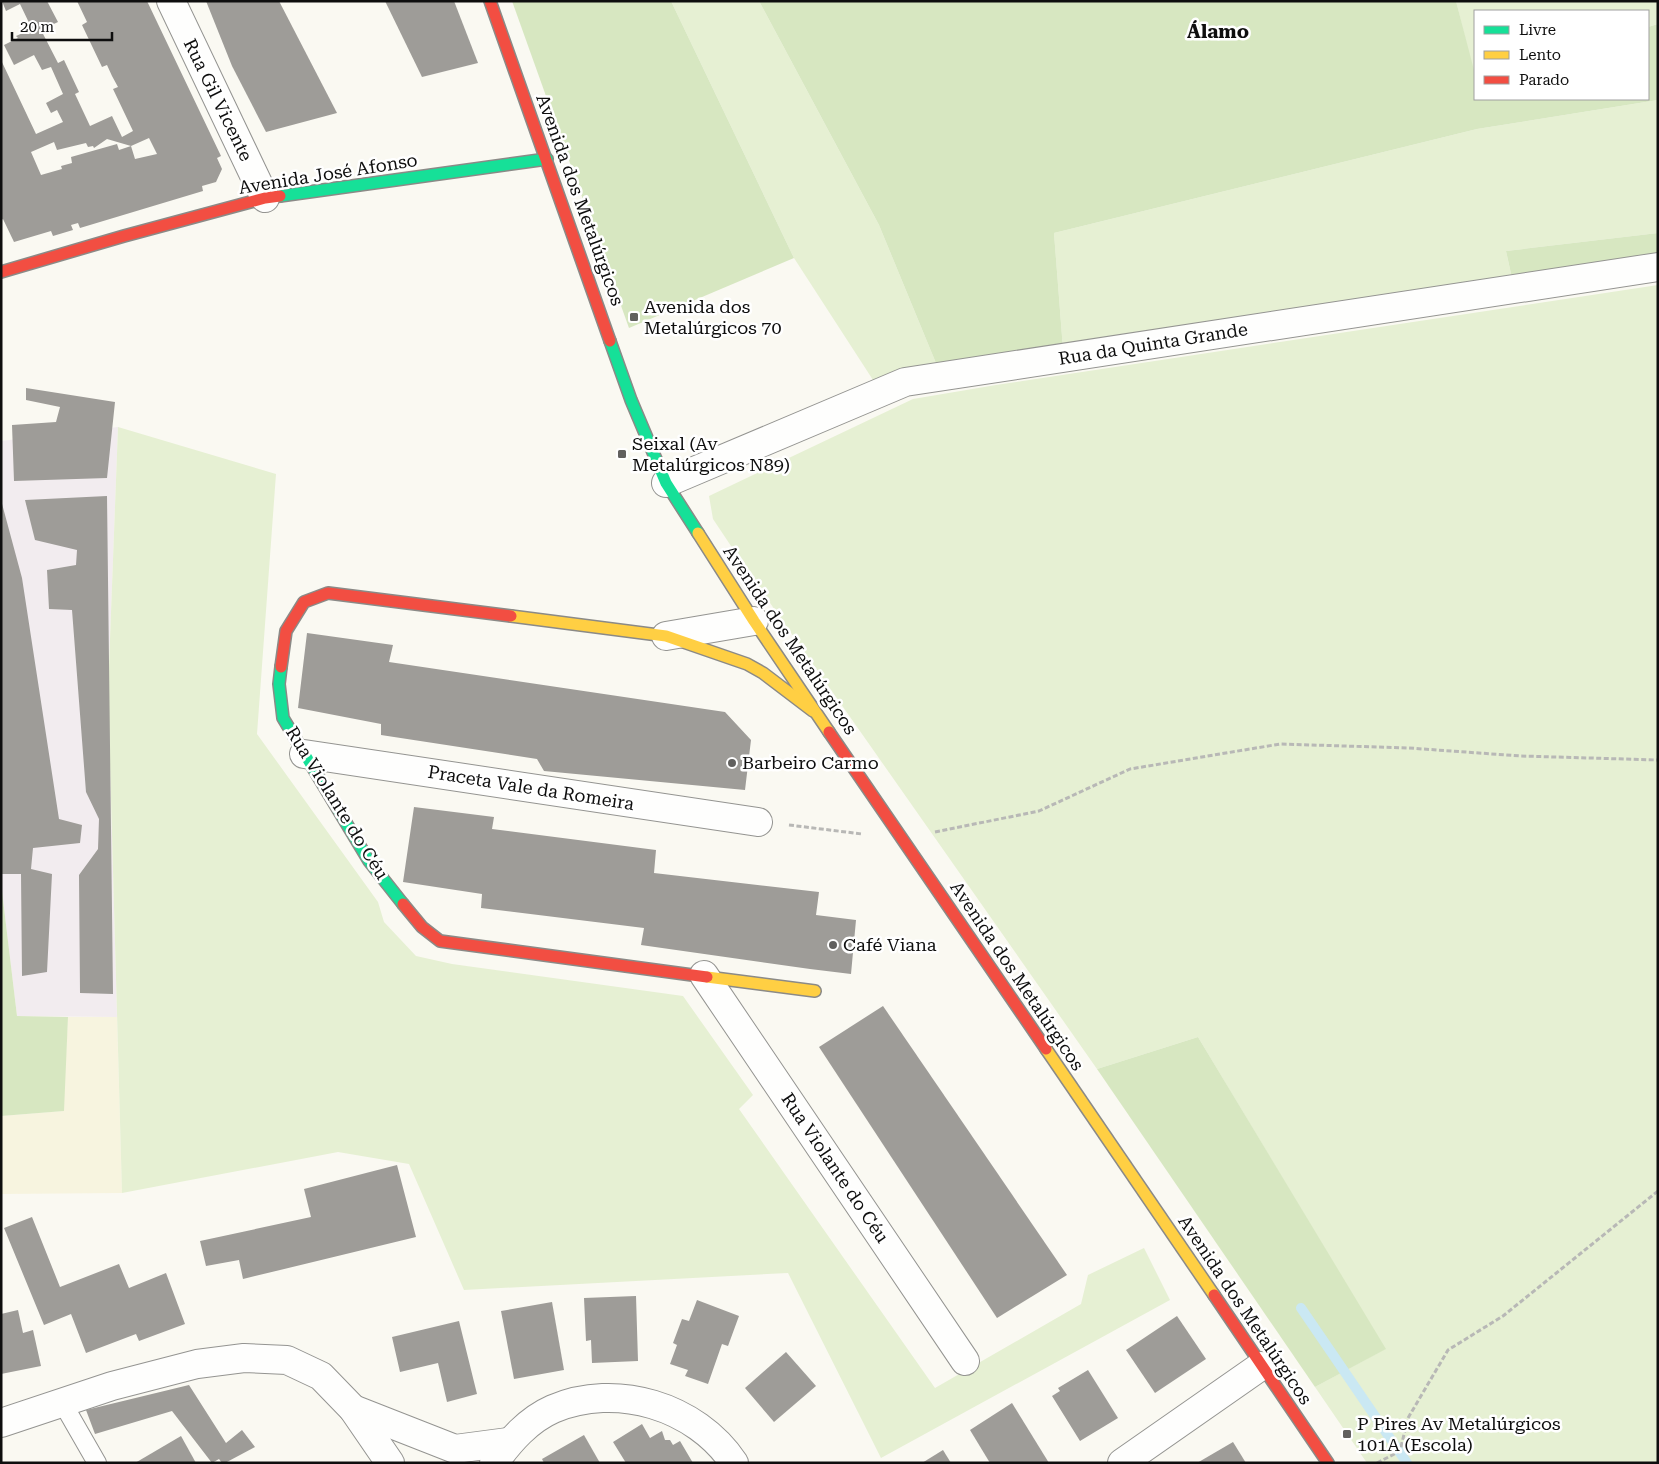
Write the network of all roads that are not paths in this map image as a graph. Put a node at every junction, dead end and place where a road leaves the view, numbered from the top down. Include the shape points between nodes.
1 (171, 1) edge
2 (490, 1) edge
3 (548, 159) junction
4 (265, 198) junction
5 (1658, 267) edge
6 (1, 272) edge
7 (666, 483) junction
8 (754, 621) junction
9 (666, 636) junction
10 (818, 715) junction
11 (304, 754) junction
12 (758, 822) road end
13 (704, 975) junction
14 (814, 991) dead end
15 (965, 1361) dead end
16 (1261, 1366) junction
17 (62, 1402) junction
18 (353, 1409) junction
19 (1, 1423) edge
20 (501, 1453) edge
21 (1132, 1460) edge
22 (96, 1463) edge
23 (390, 1463) edge
24 (734, 1463) edge
25 (1328, 1463) edge

1 - 4 street, Rua Gil Vicente
2 - 3 main road, Avenida dos Metalúrgicos
3 - 4 main road, Avenida José Afonso
3 - 7 main road, Avenida dos Metalúrgicos via 631,400
4 - 6 main road, Avenida José Afonso
5 - 7 street, Rua da Quinta Grande via 906,382
7 - 8 main road, Avenida dos Metalúrgicos
8 - 9 street, Rua Violante do Céu
8 - 10 main road, Avenida dos Metalúrgicos
9 - 10 main road, Rua Violante do Céu via 747,664
9 - 11 main road, Rua Violante do Céu via 328,593 304,602 286,631 279,684 283,718
10 - 16 main road, Avenida dos Metalúrgicos
11 - 12 street, Praceta Vale da Romeira
11 - 13 main road, Rua Violante do Céu via 369,861 422,927 440,941
13 - 14 main road, Rua Violante do Céu
13 - 15 street, Rua Violante do Céu
16 - 21 street
16 - 25 main road, Avenida dos Metalúrgicos
17 - 18 street via 197,1364 244,1358 287,1360 313,1372
17 - 19 street
17 - 22 lane
18 - 20 street via 455,1449
18 - 23 street
20 - 24 street via 526,1426 552,1410 583,1400 623,1397 680,1414 710,1434

